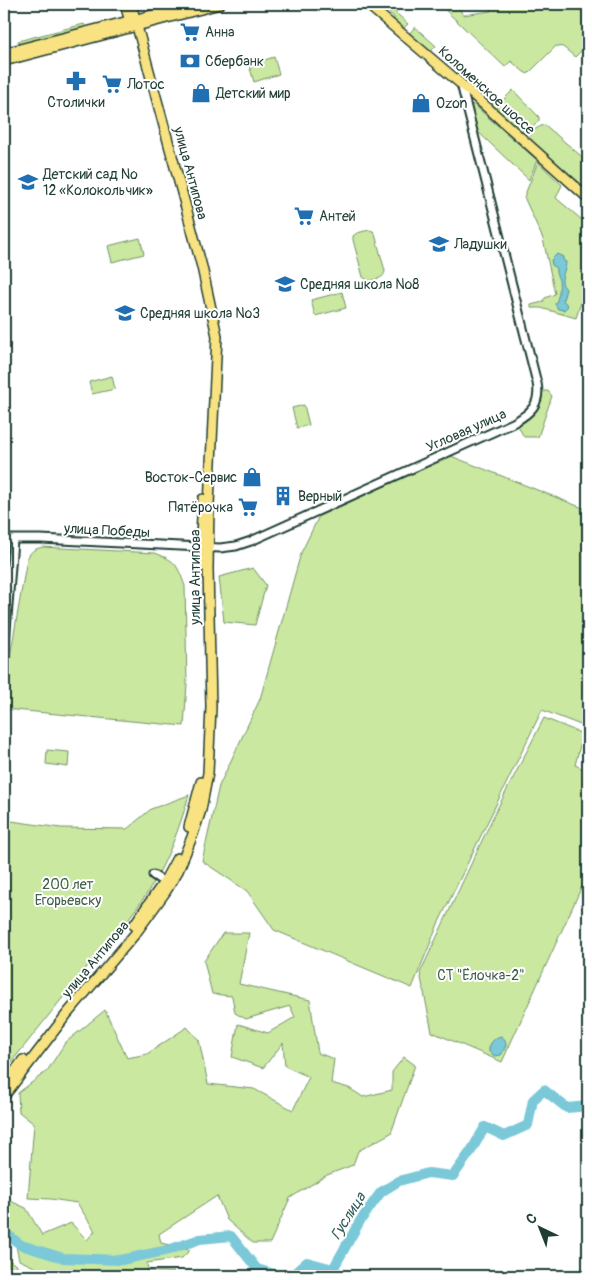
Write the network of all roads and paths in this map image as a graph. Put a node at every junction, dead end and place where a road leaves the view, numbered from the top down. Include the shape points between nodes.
1 (125, 4) edge
2 (131, 4) edge
3 (195, 4) edge
4 (220, 4) edge
5 (367, 4) edge
6 (134, 23) junction
7 (4, 54) edge
8 (4, 60) edge
9 (460, 84) junction
10 (588, 198) edge
11 (4, 539) edge
12 (13, 540) junction
13 (205, 547) junction
14 (4, 657) edge
15 (152, 875) dead end
16 (164, 882) junction
17 (4, 1086) edge
18 (4, 1096) edge

1 - 6 main road, улица Антипова
2 - 6 main road, улица Антипова
3 - 6 main road
4 - 6 main road
5 - 9 main road, Коломенское шоссе
6 - 7 main road
6 - 8 main road
6 - 13 main road, улица Антипова via 202,266 216,333
9 - 10 main road, Коломенское шоссе
9 - 13 street, Угловая улица via 537,383 539,394 535,405 513,423 251,541 223,548
11 - 12 street, улица Победы
12 - 13 street, улица Победы
12 - 14 street
13 - 16 main road, улица Антипова via 203,768 188,831
13 - 18 main road, улица Антипова via 210,751 204,796 192,837 178,870 151,912
15 - 16 street
16 - 17 main road, улица Антипова via 130,930

